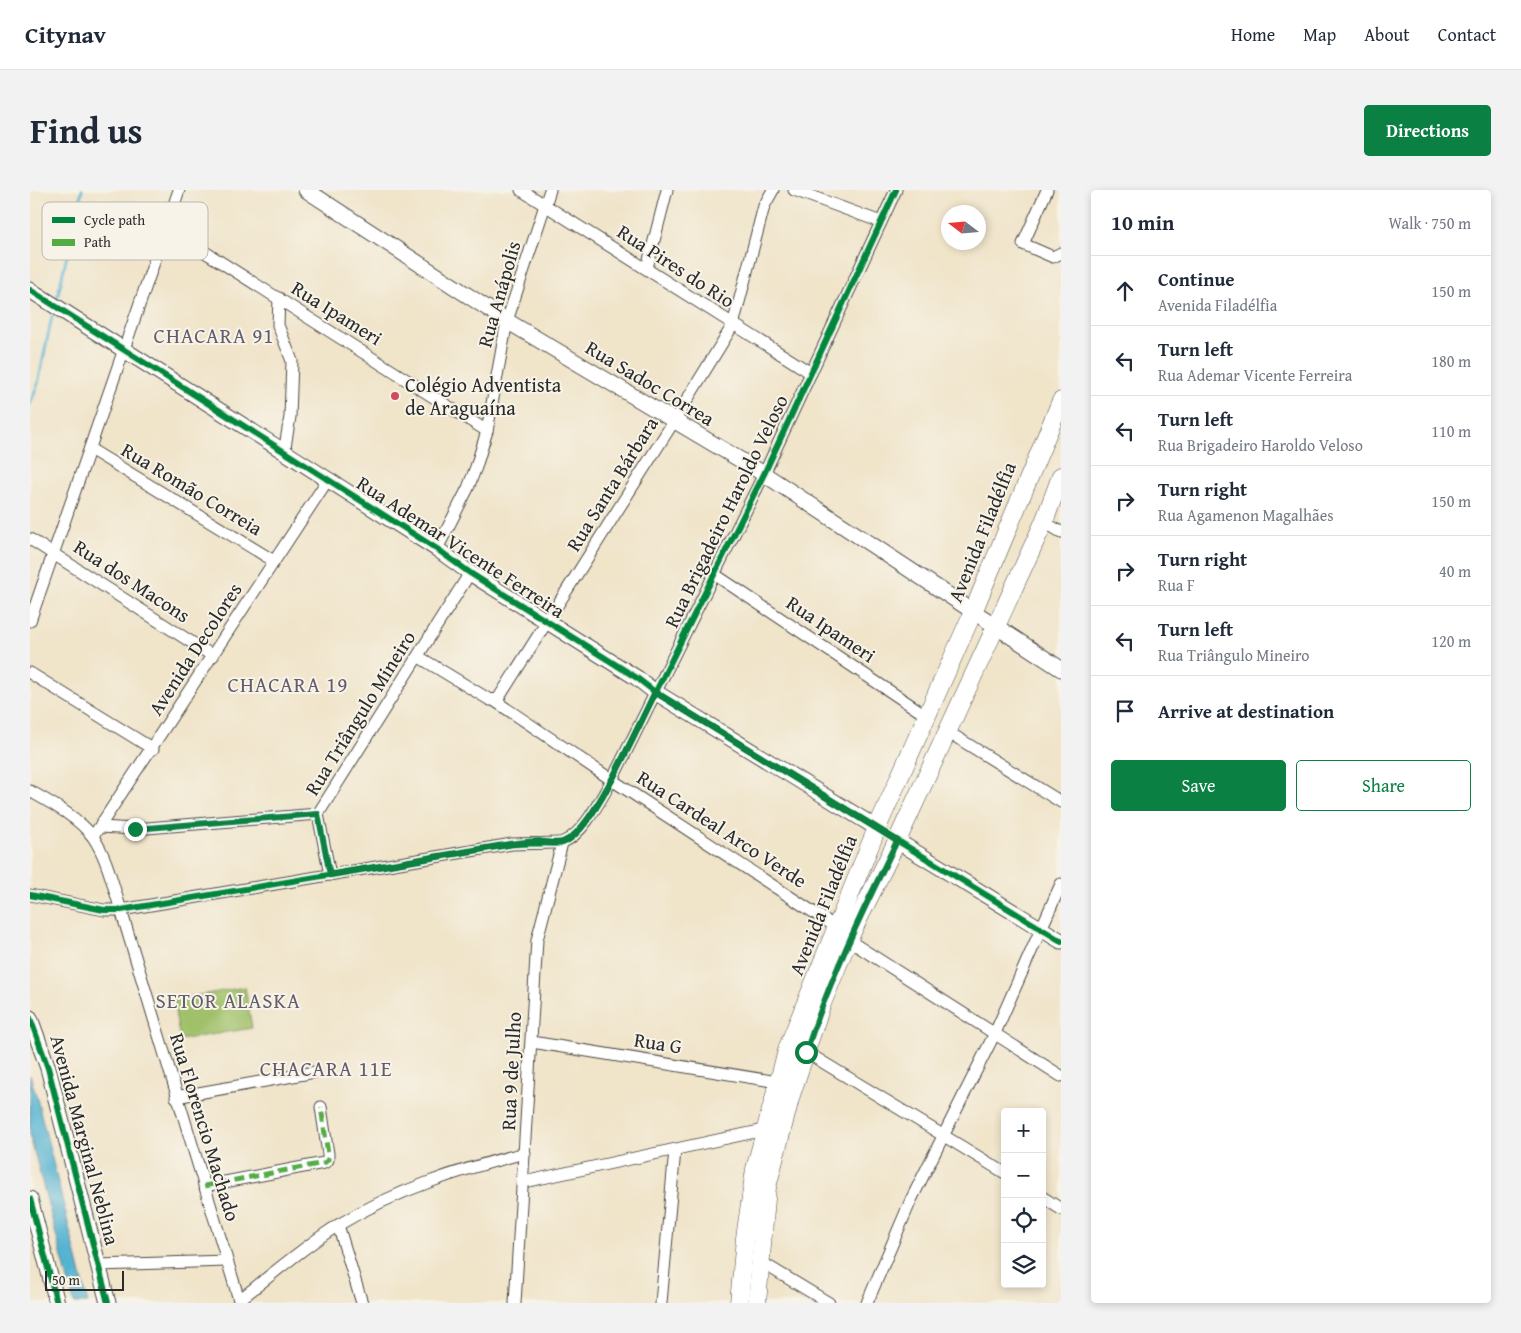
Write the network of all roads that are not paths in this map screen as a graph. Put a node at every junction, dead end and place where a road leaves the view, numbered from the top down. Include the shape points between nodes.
1 (179, 190) edge
2 (306, 190) edge
3 (521, 190) edge
4 (550, 190) edge
5 (666, 190) edge
6 (773, 190) edge
7 (794, 190) edge
8 (896, 190) edge
9 (1047, 190) edge
10 (175, 202) edge
11 (546, 205) junction
12 (881, 222) junction
13 (208, 254) edge
14 (1057, 255) edge
15 (156, 260) edge
16 (646, 268) junction
17 (30, 290) edge
18 (279, 298) junction
19 (507, 321) junction
20 (732, 325) junction
21 (125, 350) junction
22 (811, 373) junction
23 (1061, 401) edge
24 (674, 421) junction
25 (487, 431) junction
26 (90, 449) junction
27 (284, 453) junction
28 (764, 474) junction
29 (1061, 476) edge
30 (327, 481) junction
31 (1044, 522) junction
32 (1061, 532) edge
33 (30, 539) edge
34 (437, 549) junction
35 (54, 554) junction
36 (274, 561) junction
37 (470, 573) junction
38 (714, 574) junction
39 (973, 612) junction
40 (30, 621) edge
41 (546, 622) junction
42 (994, 626) junction
43 (213, 656) junction
44 (419, 657) junction
45 (1061, 669) edge
46 (30, 673) edge
47 (655, 692) junction
48 (492, 700) junction
49 (927, 716) junction
50 (948, 732) junction
51 (152, 749) junction
52 (612, 780) junction
53 (30, 790) edge
54 (1061, 802) edge
55 (318, 814) junction
56 (100, 827) junction
57 (877, 828) junction
58 (93, 837) junction
59 (566, 841) junction
60 (897, 841) junction
61 (330, 875) junction
62 (1061, 884) edge
63 (30, 895) edge
64 (121, 910) junction
65 (1041, 927) junction
66 (842, 933) junction
67 (1061, 941) edge
68 (30, 1018) edge
69 (995, 1033) junction
70 (532, 1042) junction
71 (806, 1052) junction
72 (315, 1072) dead end
73 (1061, 1076) edge
74 (778, 1082) junction
75 (176, 1097) junction
76 (321, 1108) dead end
77 (764, 1130) junction
78 (945, 1135) junction
79 (675, 1150) junction
80 (525, 1153) junction
81 (1001, 1170) edge
82 (524, 1182) junction
83 (204, 1186) junction
84 (30, 1198) edge
85 (1044, 1198) edge
86 (1061, 1209) edge
87 (338, 1225) junction
88 (227, 1261) junction
89 (761, 1262) junction
90 (98, 1265) junction
91 (239, 1302) edge
92 (56, 1303) edge
93 (108, 1303) edge
94 (362, 1303) edge
95 (515, 1303) edge
96 (661, 1303) edge
97 (738, 1303) edge
98 (758, 1303) edge
99 (829, 1303) edge
100 (867, 1303) edge

1 - 10 street
2 - 19 street, Rua Sadoc Correa
3 - 11 street, Rua Pires do Rio
4 - 11 street, Rua Anápolis
5 - 16 street
6 - 20 street, Rua Santa Bárbara via 764,206
7 - 12 street
8 - 12 street, Rua Brigadeiro Haroldo Veloso
9 - 14 street via 1023,244
11 - 16 street, Rua Pires do Rio
11 - 19 street, Rua Anápolis
12 - 22 street, Rua Brigadeiro Haroldo Veloso
13 - 18 street, Rua Ipameri
15 - 21 street
16 - 20 street, Rua Pires do Rio
17 - 21 street, Rua Ademar Vicente Ferreira
18 - 25 street, Rua Ipameri
18 - 27 street via 278,325 292,360 290,417
19 - 24 street, Rua Sadoc Correa
19 - 25 street, Rua Anápolis
20 - 22 street, Rua Pires do Rio
20 - 24 street, Rua Santa Bárbara
21 - 26 street
21 - 27 street, Rua Ademar Vicente Ferreira
22 - 28 street, Rua Brigadeiro Haroldo Veloso
23 - 39 main road, Avenida Filadélfia
24 - 28 street, Rua Sadoc Correa
24 - 41 street, Rua Santa Bárbara
25 - 34 street, Rua Anápolis via 468,488
26 - 35 street
26 - 36 street, Rua Romão Correia
27 - 30 street, Rua Ademar Vicente Ferreira
28 - 38 street, Rua Brigadeiro Haroldo Veloso
28 - 39 street, Rua Sadoc Correa
29 - 31 main road, Avenida Filadélfia
30 - 34 street, Rua Ademar Vicente Ferreira
30 - 36 street, Avenida Decolores
31 - 32 street
31 - 42 main road, Avenida Filadélfia
33 - 35 street, Rua dos Macons
34 - 37 street, Rua Ademar Vicente Ferreira
35 - 40 street
35 - 43 street, Rua dos Macons
36 - 43 street, Avenida Decolores
37 - 41 street, Rua Ademar Vicente Ferreira
37 - 44 street, Rua Triângulo Mineiro
38 - 47 street, Rua Brigadeiro Haroldo Veloso
38 - 49 street, Rua Ipameri
39 - 42 street, Rua Sadoc Correa
39 - 49 main road, Avenida Filadélfia
41 - 47 street, Rua Ademar Vicente Ferreira
41 - 48 street, Rua Santa Bárbara
42 - 45 street, Rua Sadoc Correa
42 - 50 main road, Avenida Filadélfia
43 - 51 street, Avenida Decolores
44 - 48 street
44 - 55 street, Rua Triângulo Mineiro
46 - 51 street
47 - 52 street, Rua Brigadeiro Haroldo Veloso
47 - 57 street, Rua Ademar Vicente Ferreira
48 - 52 street, Rua Cardeal Arco Verde
49 - 57 main road, Avenida Filadélfia
50 - 54 street
50 - 60 main road, Avenida Filadélfia
51 - 56 street, Avenida Decolores
52 - 59 street, Rua Brigadeiro Haroldo Veloso via 588,819
52 - 66 street, Rua Cardeal Arco Verde
53 - 58 street, Rua Florencio Machado via 80,824
55 - 56 street, Rua Triângulo Mineiro via 135,829
55 - 61 street
56 - 58 street, Avenida Decolores
57 - 60 street
57 - 66 main road, Avenida Filadélfia
58 - 64 street, Rua Florencio Machado
59 - 61 street via 512,844
59 - 70 street, Rua 9 de Julho via 537,940
60 - 65 street
60 - 66 main road, Avenida Filadélfia
61 - 64 street
62 - 65 street
63 - 64 street via 104,910
64 - 75 street, Rua Florencio Machado
65 - 67 street
65 - 69 street
66 - 69 street, Rua Cardeal Arco Verde
66 - 71 main road, Avenida Filadélfia
66 - 74 main road, Avenida Filadélfia via 788,1047
68 - 90 street, Avenida Marginal Neblina via 48,1068
69 - 73 street, Rua Cardeal Arco Verde
69 - 78 street
70 - 74 street, Rua G
70 - 80 street, Rua 9 de Julho
71 - 78 street
71 - 89 main road, Avenida Filadélfia via 767,1187
72 - 75 street
74 - 77 main road, Avenida Filadélfia
75 - 83 street, Rua Florencio Machado
76 - 83 street via 328,1154 324,1163
77 - 79 street
77 - 97 main road, Avenida Filadélfia via 753,1179
78 - 81 street
78 - 100 street via 911,1200
79 - 82 street
79 - 96 street
80 - 82 street, Rua 9 de Julho
80 - 87 street via 403,1192
82 - 95 street, Rua 9 de Julho
83 - 88 street, Rua Florencio Machado
84 - 92 street
85 - 86 street
87 - 91 street
87 - 94 street
88 - 90 street
88 - 91 street, Rua Florencio Machado
89 - 98 main road, Avenida Filadélfia
89 - 99 street
90 - 93 street, Avenida Marginal Neblina

